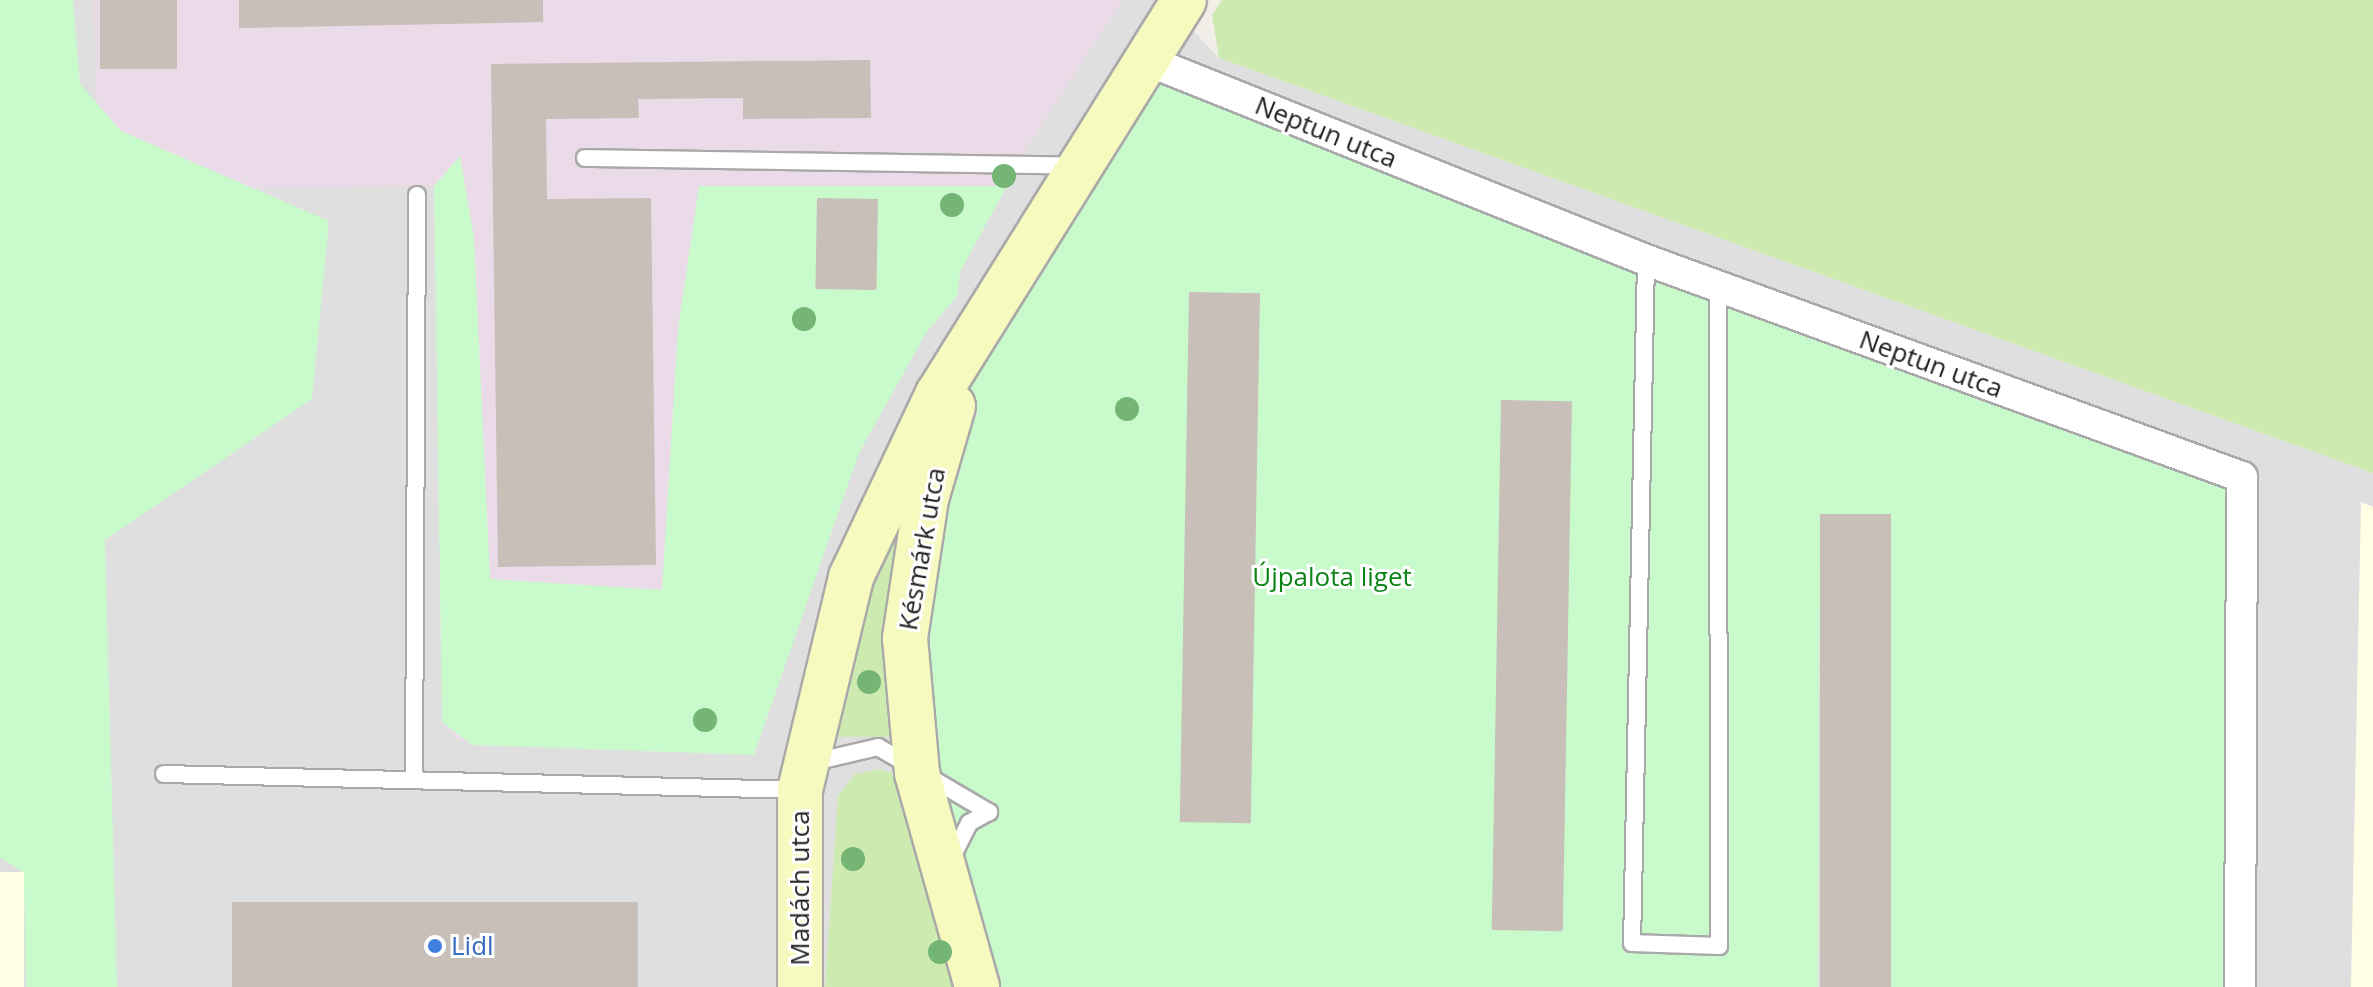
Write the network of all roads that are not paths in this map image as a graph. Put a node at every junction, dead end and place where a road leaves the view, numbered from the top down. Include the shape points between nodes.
1 (1184, 0) edge
2 (1146, 60) junction
3 (585, 158) dead end
4 (1079, 166) junction
5 (417, 195) dead end
6 (1646, 260) junction
7 (1718, 286) junction
8 (994, 303) junction
9 (917, 773) junction
10 (164, 774) dead end
11 (414, 777) junction
12 (803, 778) junction
13 (958, 920) junction
14 (800, 987) edge
15 (977, 987) edge
16 (2240, 987) edge

1 - 2 street, Késmárk utca
2 - 4 street, Késmárk utca
2 - 6 street, Neptun utca
3 - 4 lane
4 - 8 street, Késmárk utca
5 - 11 lane
6 - 7 street, Neptun utca
6 - 7 lane via 1632,943 1719,946
7 - 16 street, Neptun utca via 2242,477
8 - 9 street, Késmárk utca via 952,409 913,567 905,638
8 - 12 street, Késmárk utca via 904,459 851,577
9 - 12 lane via 878,747 840,751
9 - 13 street, Késmárk utca
9 - 13 lane via 989,812 969,823 953,849
10 - 11 lane
11 - 12 lane
12 - 14 street, Madách utca
13 - 15 street, Késmárk utca

